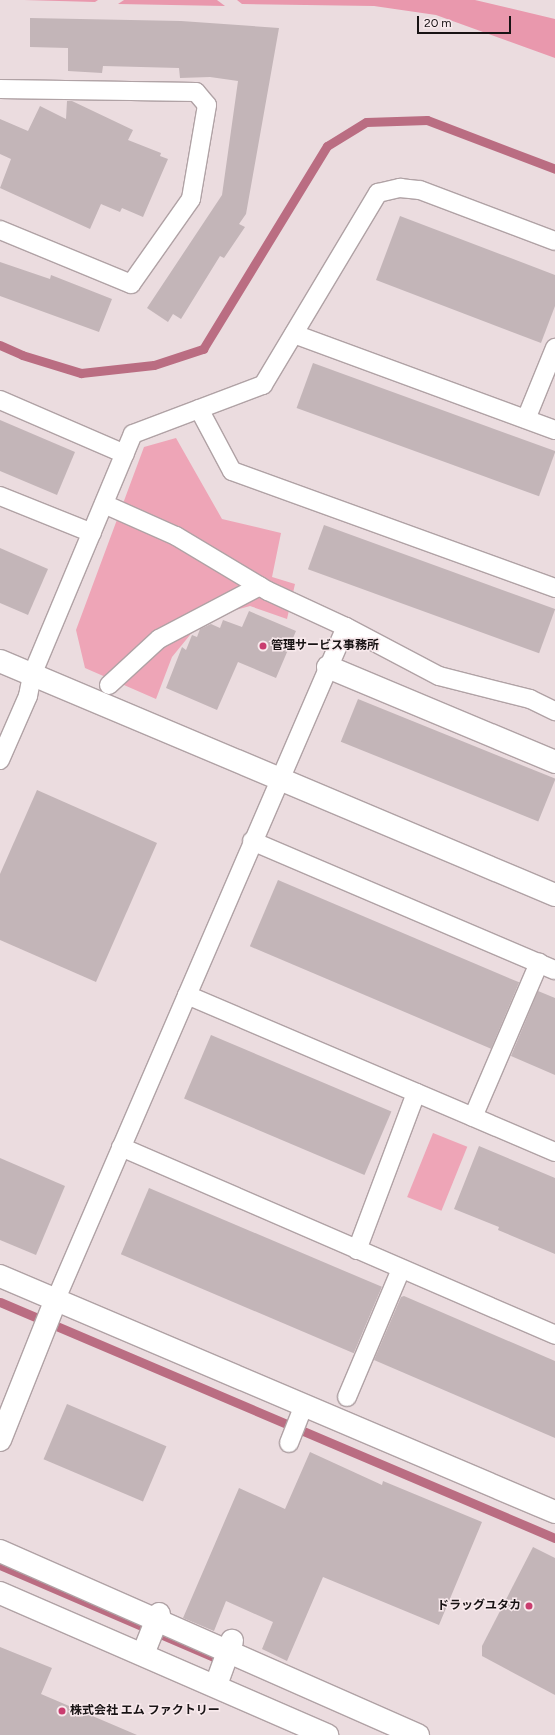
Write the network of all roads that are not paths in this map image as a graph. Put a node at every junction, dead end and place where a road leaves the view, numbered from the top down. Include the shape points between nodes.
1 (0, 88) edge
2 (0, 230) edge
3 (555, 241) edge
4 (294, 334) junction
5 (555, 348) edge
6 (0, 400) edge
7 (199, 409) junction
8 (526, 419) junction
9 (555, 430) edge
10 (125, 454) junction
11 (0, 496) edge
12 (104, 504) junction
13 (92, 533) junction
14 (260, 586) junction
15 (555, 588) edge
16 (346, 627) junction
17 (0, 661) edge
18 (328, 667) junction
19 (32, 675) junction
20 (109, 685) dead end
21 (555, 711) edge
22 (0, 760) edge
23 (555, 762) edge
24 (279, 779) junction
25 (252, 841) junction
26 (555, 895) edge
27 (547, 967) edge
28 (187, 995) junction
29 (416, 1093) junction
30 (473, 1117) junction
31 (121, 1147) junction
32 (555, 1152) edge
33 (357, 1250) junction
34 (401, 1269) junction
35 (0, 1276) edge
36 (55, 1301) junction
37 (555, 1335) edge
38 (347, 1398) dead end
39 (302, 1412) junction
40 (0, 1440) edge
41 (289, 1443) dead end
42 (555, 1512) edge
43 (0, 1551) edge
44 (0, 1593) edge
45 (153, 1630) junction
46 (225, 1660) junction
47 (327, 1735) edge
48 (418, 1735) edge

1 - 2 lane via 196,92 207,105 191,199 131,284
3 - 4 lane via 420,190 400,188 378,193
4 - 7 lane via 263,385
4 - 8 lane
5 - 8 lane
6 - 10 lane
7 - 10 lane via 133,434
7 - 15 lane via 232,471
8 - 9 lane
10 - 12 lane
11 - 13 lane
12 - 13 lane
12 - 14 lane via 176,536
13 - 19 lane
14 - 16 lane
14 - 20 lane via 159,639
16 - 18 lane
16 - 21 lane via 439,676 530,699
17 - 19 street
18 - 23 street
18 - 24 lane
19 - 22 lane via 28,696
19 - 24 street
24 - 25 lane
24 - 26 street
25 - 27 lane
25 - 28 lane
27 - 30 lane
28 - 29 lane
28 - 31 lane
29 - 30 lane
29 - 33 lane
30 - 32 lane
31 - 33 lane
31 - 36 lane
33 - 34 lane
34 - 37 lane
34 - 38 lane
35 - 36 street
36 - 39 street
36 - 40 street
39 - 41 lane
39 - 42 street
43 - 45 street
44 - 45 street
45 - 46 street
45 - 46 street
46 - 47 street
46 - 48 street

